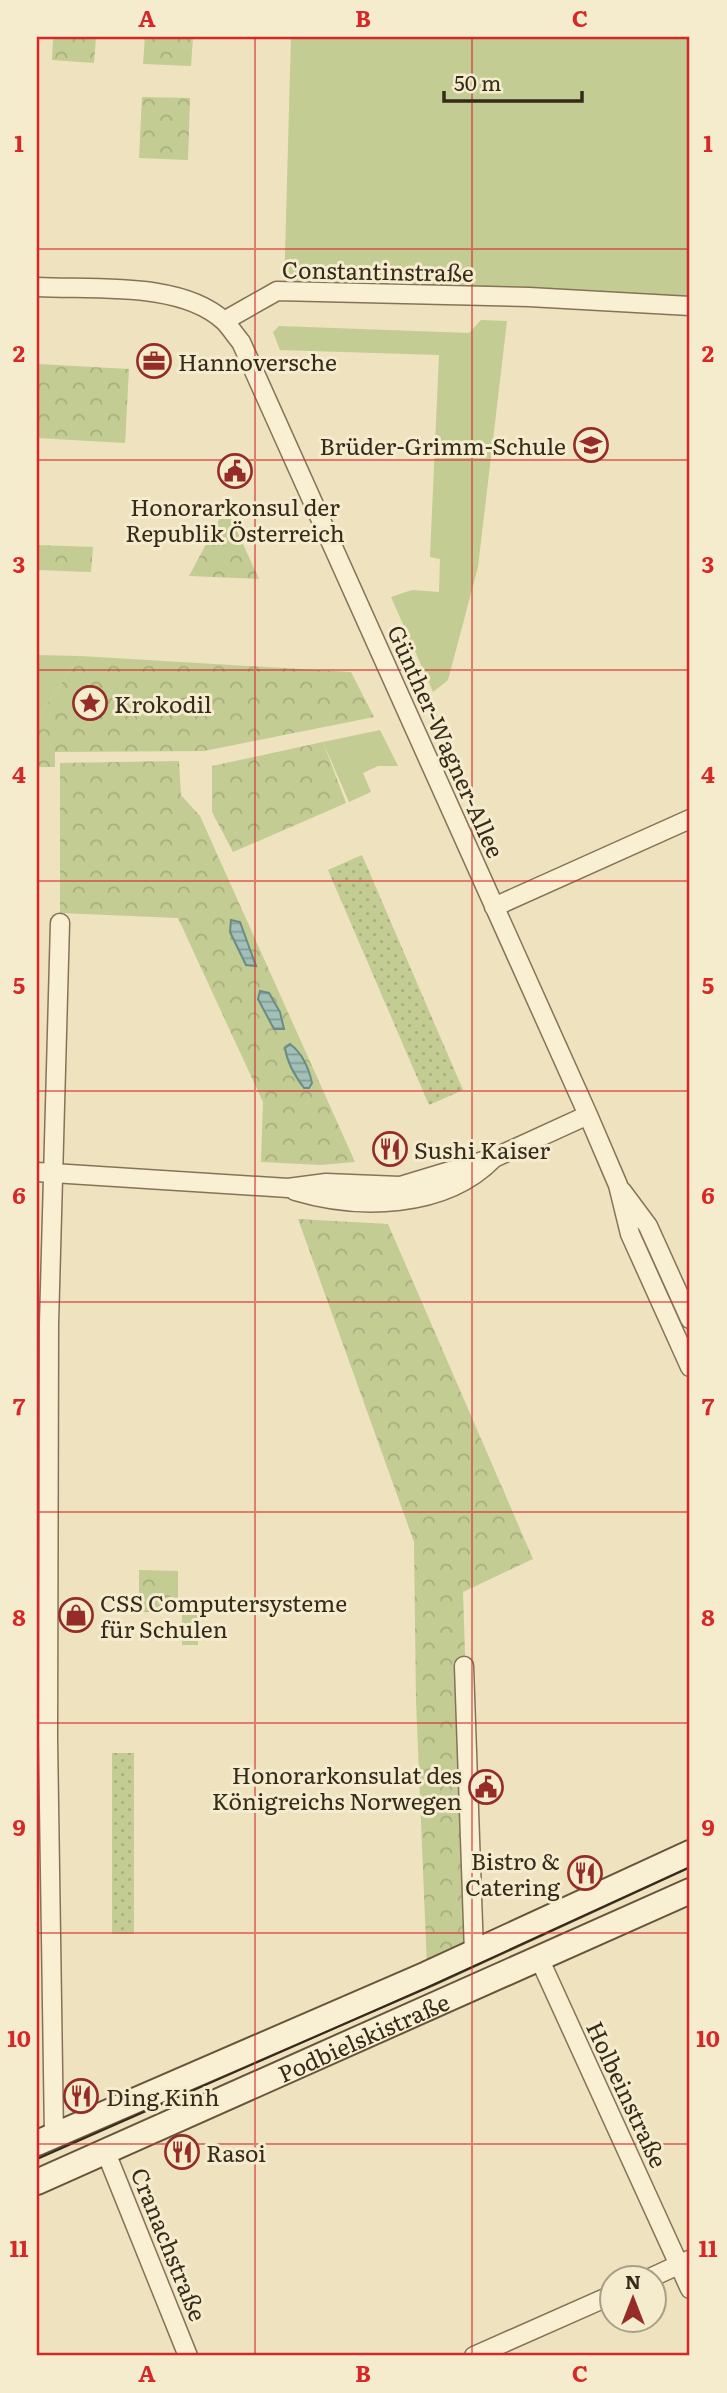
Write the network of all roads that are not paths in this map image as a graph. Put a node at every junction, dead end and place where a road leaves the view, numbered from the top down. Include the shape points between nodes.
1 (37, 287) edge
2 (690, 306) edge
3 (224, 321) junction
4 (690, 819) edge
5 (494, 907) junction
6 (60, 923) dead end
7 (588, 1115) junction
8 (44, 1172) edge
9 (618, 1185) junction
10 (690, 1319) edge
11 (690, 1367) edge
12 (464, 1666) dead end
13 (42, 1739) edge
14 (690, 1853) edge
15 (690, 1891) edge
16 (474, 1953) junction
17 (539, 1958) junction
18 (45, 2139) edge
19 (105, 2150) junction
20 (37, 2182) edge
21 (685, 2262) edge
22 (668, 2269) edge
23 (690, 2289) edge
24 (598, 2301) edge
25 (188, 2356) edge
26 (474, 2356) edge

1 - 3 street via 171,294 195,302
2 - 3 street, Constantinstraße via 277,291
3 - 5 street, Günther-Wagner-Allee via 255,371
4 - 5 street
5 - 7 street, Günther-Wagner-Allee
6 - 8 street
7 - 8 street via 496,1157 482,1171 445,1190 404,1201 323,1199 288,1188
7 - 9 street, Günther-Wagner-Allee
8 - 13 street
9 - 10 street, Günther-Wagner-Allee via 649,1226
9 - 11 street, Günther-Wagner-Allee via 630,1234
12 - 16 street
13 - 18 street
14 - 16 main road, Podbielskistraße
15 - 17 main road, Podbielskistraße
16 - 18 main road, Podbielskistraße
17 - 19 main road, Podbielskistraße
17 - 21 street, Holbeinstraße
19 - 20 main road, Podbielskistraße
19 - 25 street, Cranachstraße
21 - 22 street
21 - 23 street, Holbeinstraße
24 - 26 street

